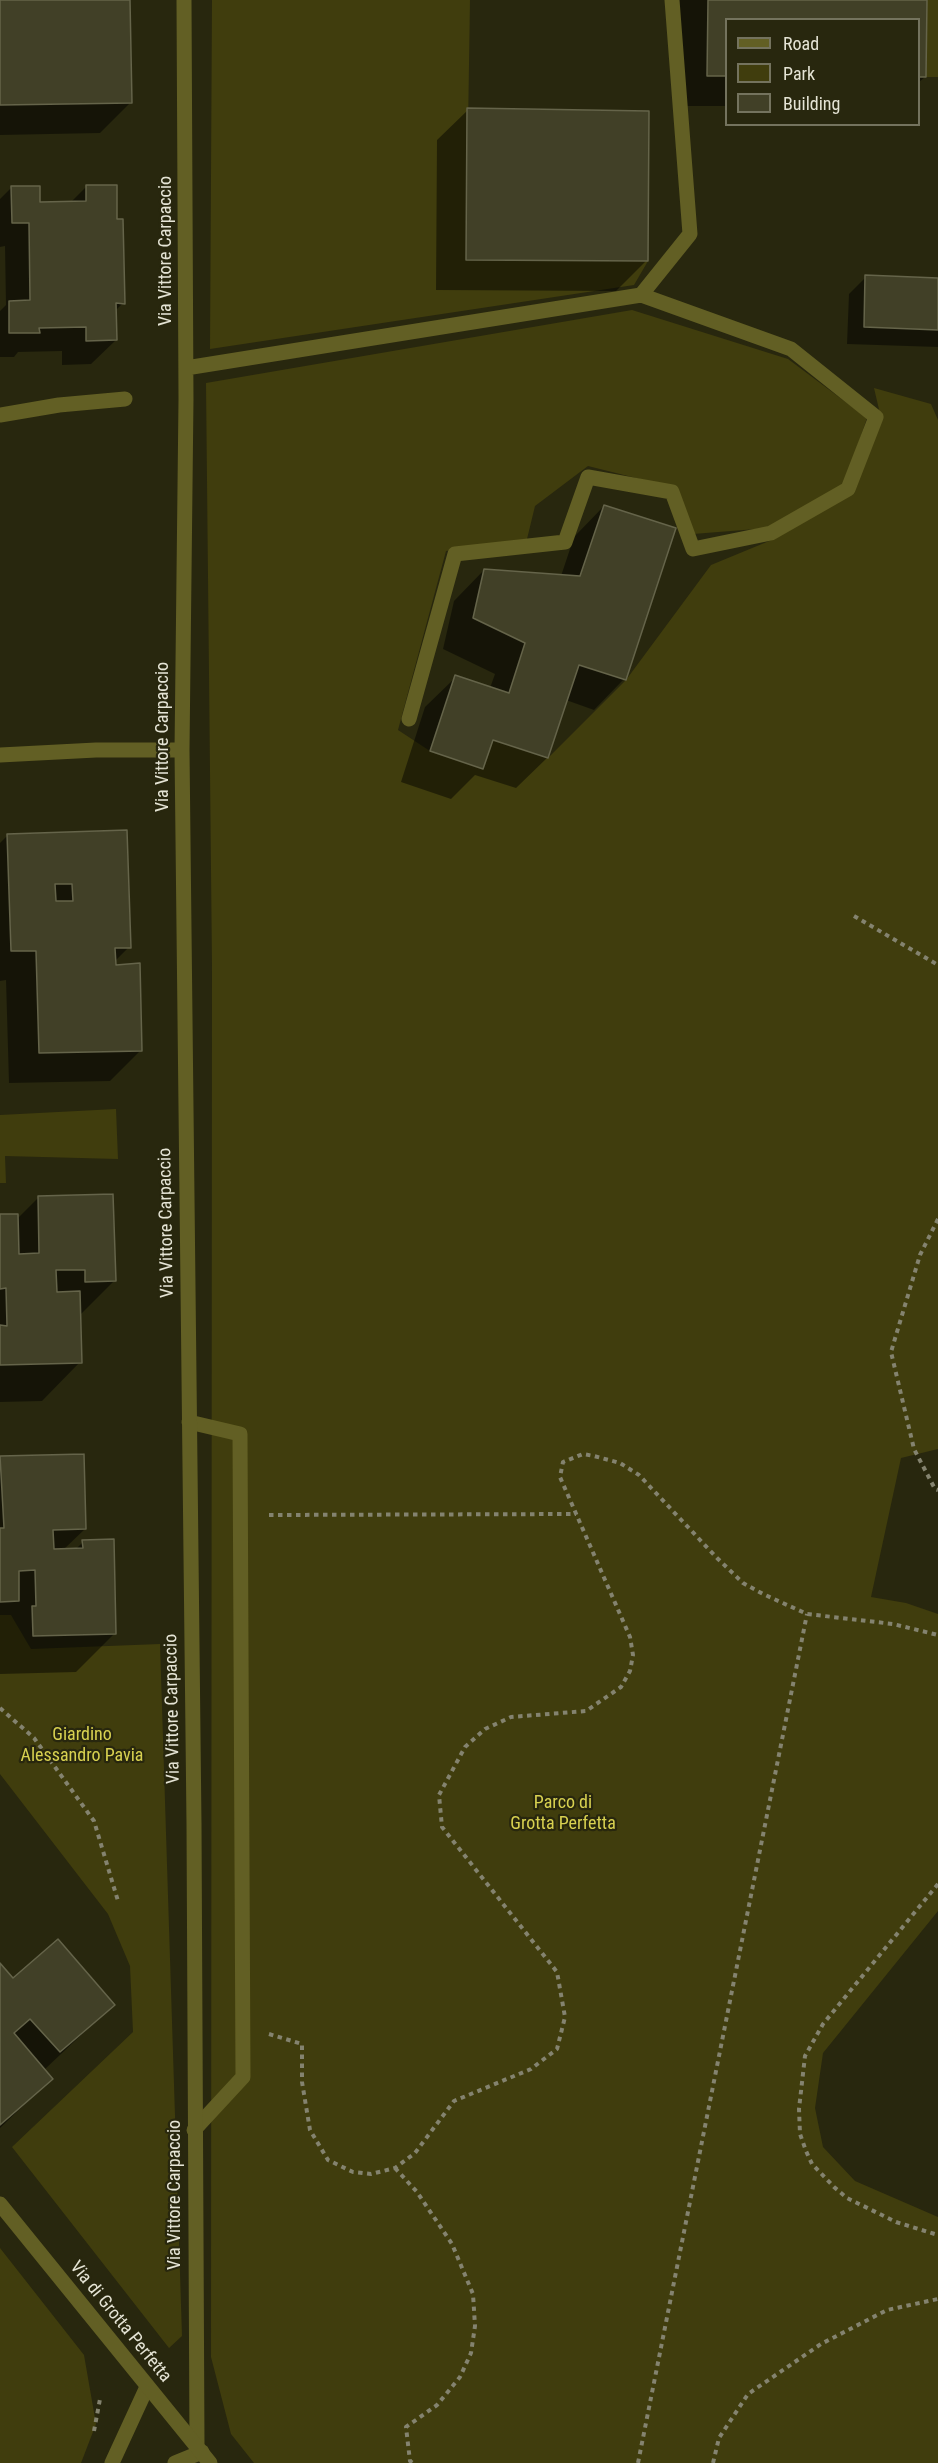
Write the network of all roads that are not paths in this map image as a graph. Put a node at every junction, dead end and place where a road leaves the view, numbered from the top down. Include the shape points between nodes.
1 (184, 0) edge
2 (672, 0) edge
3 (641, 295) junction
4 (186, 368) junction
5 (125, 399) dead end
6 (0, 415) edge
7 (409, 719) dead end
8 (182, 750) junction
9 (0, 755) edge
10 (189, 1422) junction
11 (194, 2130) junction
12 (0, 2204) edge
13 (147, 2387) junction
14 (203, 2454) edge
15 (112, 2463) edge
16 (175, 2463) edge

1 - 4 street, Via Vittore Carpaccio
2 - 3 street via 690,234
3 - 4 street
3 - 7 street via 791,350 876,417 848,489 771,533 693,549 672,492 588,477 566,542 455,554
4 - 8 street, Via Vittore Carpaccio
5 - 6 street
8 - 9 street
8 - 10 street, Via Vittore Carpaccio
10 - 11 street, Via Vittore Carpaccio
10 - 11 street via 240,1434 241,1515 243,2077
11 - 14 street, Via Vittore Carpaccio
12 - 13 street, Via di Grotta Perfetta
13 - 14 street, Via di Grotta Perfetta
13 - 15 street
14 - 16 street

